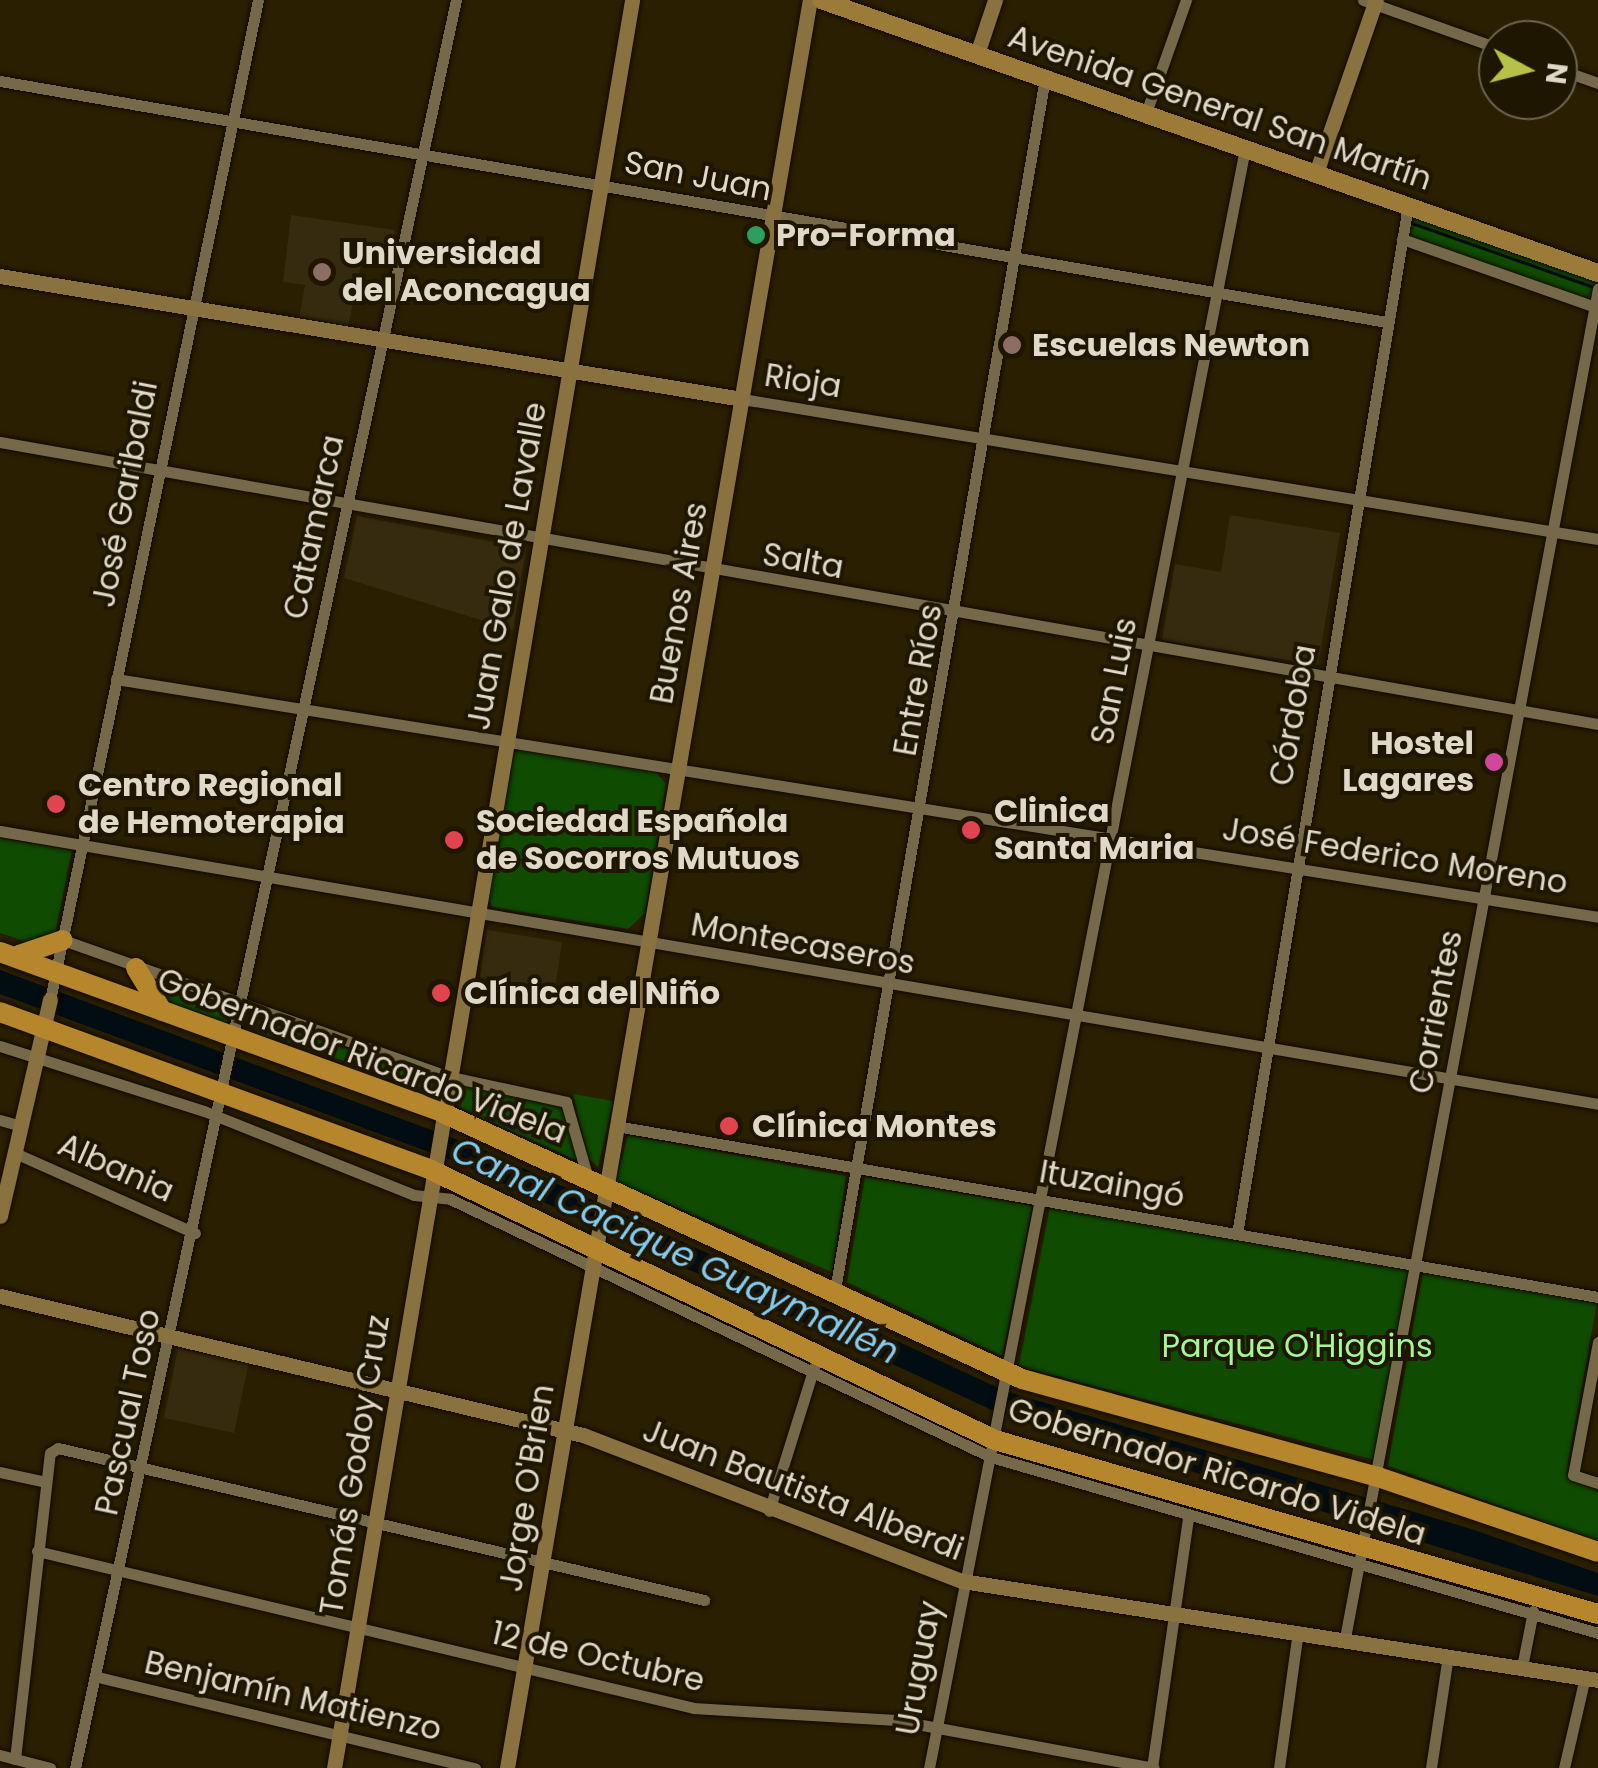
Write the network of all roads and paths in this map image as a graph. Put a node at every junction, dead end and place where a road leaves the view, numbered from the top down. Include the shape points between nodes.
1 (258, 0) edge
2 (456, 0) edge
3 (632, 0) edge
4 (810, 0) edge
5 (821, 0) edge
6 (995, 0) edge
7 (1186, 0) edge
8 (1371, 1) edge
9 (1478, 41) edge
10 (978, 54) junction
11 (1045, 78) junction
12 (0, 82) edge
13 (1146, 113) junction
14 (231, 121) junction
15 (1244, 148) junction
16 (422, 153) junction
17 (1316, 173) junction
18 (600, 186) junction
19 (1408, 206) junction
20 (774, 218) junction
21 (1402, 238) junction
22 (1016, 263) junction
23 (1598, 273) edge
24 (0, 276) edge
25 (1598, 289) edge
26 (1216, 296) junction
27 (1596, 307) edge
28 (189, 310) junction
29 (1387, 322) junction
30 (383, 340) junction
31 (568, 370) junction
32 (742, 399) junction
33 (988, 438) junction
34 (0, 442) edge
35 (158, 469) junction
36 (1182, 470) junction
37 (1358, 500) junction
38 (347, 504) junction
39 (1553, 531) junction
40 (1598, 539) edge
41 (539, 540) junction
42 (712, 574) junction
43 (957, 615) junction
44 (1148, 647) junction
45 (1328, 676) junction
46 (116, 680) junction
47 (304, 709) junction
48 (1520, 710) junction
49 (1598, 724) edge
50 (504, 742) junction
51 (677, 770) junction
52 (923, 808) junction
53 (0, 831) edge
54 (1111, 838) junction
55 (82, 844) junction
56 (1296, 867) junction
57 (269, 878) junction
58 (1485, 899) junction
59 (474, 916) junction
60 (1598, 917) edge
61 (63, 940) junction
62 (647, 944) junction
63 (3, 953) edge
64 (136, 968) junction
65 (890, 987) junction
66 (50, 1000) junction
67 (242, 1008) junction
68 (0, 1012) edge
69 (162, 1012) junction
70 (1076, 1020) junction
71 (0, 1046) edge
72 (1266, 1049) junction
73 (37, 1057) junction
74 (230, 1066) junction
75 (447, 1076) junction
76 (1450, 1079) junction
77 (1598, 1104) edge
78 (0, 1120) edge
79 (220, 1120) junction
80 (21, 1126) junction
81 (616, 1126) junction
82 (436, 1141) junction
83 (15, 1153) junction
84 (857, 1170) junction
85 (426, 1197) junction
86 (1042, 1200) junction
87 (0, 1216) edge
88 (597, 1217) junction
89 (195, 1233) junction
90 (1237, 1234) junction
91 (1416, 1265) junction
92 (835, 1290) junction
93 (0, 1296) edge
94 (1598, 1297) edge
95 (172, 1336) junction
96 (1598, 1342) edge
97 (814, 1367) junction
98 (394, 1388) junction
99 (1004, 1395) junction
100 (564, 1430) junction
101 (993, 1448) junction
102 (144, 1468) junction
103 (0, 1472) edge
104 (46, 1482) junction
105 (1598, 1484) edge
106 (1373, 1500) junction
107 (769, 1512) junction
108 (1188, 1517) junction
109 (374, 1522) junction
110 (37, 1551) junction
111 (1598, 1552) edge
112 (1361, 1557) junction
113 (542, 1562) junction
114 (121, 1572) junction
115 (962, 1581) junction
116 (704, 1600) dead end
117 (1534, 1611) junction
118 (1173, 1612) junction
119 (1598, 1614) edge
120 (357, 1628) junction
121 (1298, 1631) junction
122 (1598, 1633) edge
123 (1345, 1638) junction
124 (1448, 1656) junction
125 (1522, 1667) junction
126 (524, 1668) junction
127 (98, 1677) junction
128 (1592, 1679) edge
129 (936, 1728) junction
130 (340, 1735) junction
131 (0, 1755) edge
132 (14, 1758) junction
133 (50, 1768) edge
134 (76, 1768) edge
135 (334, 1768) edge
136 (475, 1768) edge
137 (507, 1768) edge
138 (929, 1768) edge
139 (1153, 1768) edge
140 (1279, 1768) edge
141 (1431, 1768) edge
142 (1564, 1768) edge

1 - 14 street, José Garibaldi
2 - 16 street, Catamarca
3 - 18 street, Juan Galo de Lavalle
4 - 20 street, Buenos Aires
5 - 10 main road, Avenida General San Martín
6 - 10 street
7 - 13 street
8 - 9 street
8 - 17 street
10 - 11 main road, Avenida General San Martín
11 - 13 main road, Avenida General San Martín
11 - 22 street, Entre Ríos
12 - 14 street, San Juan
13 - 15 main road, Avenida General San Martín
14 - 16 street, San Juan
14 - 28 street, José Garibaldi
15 - 17 main road, Avenida General San Martín
15 - 26 street, San Luis
16 - 18 street, San Juan
16 - 30 street, Catamarca
17 - 19 main road, Avenida General San Martín
18 - 20 street, San Juan
18 - 31 street, Juan Galo de Lavalle
19 - 21 street, Córdoba
19 - 23 main road, Avenida General San Martín
20 - 22 street, San Juan
20 - 32 street, Buenos Aires
21 - 27 street
21 - 29 street, Córdoba
22 - 26 street, San Juan
22 - 33 street, Entre Ríos
24 - 28 street, Rioja
25 - 27 street, Corrientes
26 - 29 street, San Juan
26 - 36 street, San Luis
27 - 39 street, Corrientes
28 - 30 street, Rioja
28 - 35 street, José Garibaldi
29 - 37 street, Córdoba
30 - 31 street, Rioja
30 - 38 street, Catamarca
31 - 32 street, Rioja
31 - 41 street, Juan Galo de Lavalle
32 - 33 street, Rioja
32 - 42 street, Buenos Aires
33 - 36 street, Rioja
33 - 43 street, Entre Ríos
34 - 35 street, Salta
35 - 38 street, Salta
35 - 46 street, José Garibaldi
36 - 37 street, Rioja
36 - 44 street, San Luis
37 - 39 street, Rioja
37 - 45 street, Córdoba
38 - 41 street, Salta
38 - 47 street, Catamarca
39 - 40 street, Rioja
39 - 48 street, Corrientes
41 - 42 street, Salta
41 - 50 street, Juan Galo de Lavalle
42 - 43 street, Salta
42 - 51 street, Buenos Aires
43 - 44 street, Salta
43 - 52 street, Entre Ríos
44 - 45 street, Salta
44 - 54 street, San Luis
45 - 48 street, Salta
45 - 56 street, Córdoba
46 - 47 street, José Federico Moreno
46 - 55 street, José Garibaldi
47 - 50 street, José Federico Moreno
47 - 57 street, Catamarca
48 - 49 street, Salta
48 - 58 street, Corrientes
50 - 51 street, José Federico Moreno
50 - 59 street, Juan Galo de Lavalle
51 - 52 street, José Federico Moreno
51 - 62 street, Buenos Aires
52 - 54 street, José Federico Moreno
52 - 65 street, Entre Ríos
53 - 55 street, Montecaseros
54 - 56 street, José Federico Moreno
54 - 70 street, San Luis
55 - 57 street, Montecaseros
55 - 61 street, José Garibaldi
56 - 58 street, José Federico Moreno
56 - 72 street, Córdoba
57 - 59 street, Montecaseros
57 - 67 street, Catamarca
58 - 60 street, José Federico Moreno
58 - 76 street, Corrientes
59 - 62 street, Montecaseros
59 - 75 street, Juan Galo de Lavalle
61 - 63 highway via 42,953
61 - 64 street
61 - 66 street, José Garibaldi
62 - 65 street, Montecaseros
62 - 81 street, Buenos Aires
63 - 66 highway, Gobernador Ricardo Videla
64 - 67 street
64 - 69 highway
65 - 70 street, Montecaseros
65 - 84 street, Entre Ríos
66 - 68 highway, Gobernador Ricardo Videla
66 - 69 highway, Gobernador Ricardo Videla
66 - 73 street
66 - 74 highway, Gobernador Ricardo Videla
67 - 74 street, Catamarca
67 - 75 street
69 - 74 highway, Gobernador Ricardo Videla
70 - 72 street, Montecaseros
70 - 86 street, San Luis
71 - 73 street
72 - 76 street, Montecaseros
72 - 90 street, Córdoba
73 - 79 street
73 - 80 street
74 - 79 street, Pascual Toso
74 - 82 highway, Gobernador Ricardo Videla
74 - 82 highway, Gobernador Ricardo Videla
75 - 82 street, Juan Galo de Lavalle
75 - 88 street via 569,1104
76 - 77 street, Montecaseros
76 - 91 street, Corrientes
78 - 80 street, Albania
79 - 85 street
79 - 89 street, Pascual Toso
80 - 83 street
81 - 84 street, Ituzaingó
81 - 88 street, Buenos Aires
82 - 85 street, Tomás Godoy Cruz
82 - 88 highway, Gobernador Ricardo Videla
82 - 88 highway, Gobernador Ricardo Videla
83 - 87 street
83 - 89 street, Albania
84 - 86 street, Ituzaingó
84 - 92 street, Entre Ríos
85 - 88 street
85 - 98 street, Tomás Godoy Cruz
86 - 90 street, Ituzaingó
86 - 99 street, San Luis
88 - 92 highway, Gobernador Ricardo Videla
88 - 97 street
88 - 100 street, Jorge O'Brien
88 - 101 highway, Gobernador Ricardo Videla
89 - 95 street, Pascual Toso
90 - 91 street, Ituzaingó
91 - 94 street, Ituzaingó
91 - 106 street, Corrientes
92 - 99 highway, Gobernador Ricardo Videla
93 - 95 street, Juan Bautista Alberdi
95 - 98 street, Juan Bautista Alberdi
95 - 102 street, Pascual Toso
96 - 105 street via 1575,1478
97 - 101 street
97 - 107 street
98 - 100 street, Juan Bautista Alberdi
98 - 109 street, Tomás Godoy Cruz
99 - 101 street, Uruguay
99 - 106 highway, Gobernador Ricardo Videla
100 - 107 street, Juan Bautista Alberdi
100 - 113 street, Jorge O'Brien
101 - 108 street
101 - 112 highway, Gobernador Ricardo Videla
101 - 115 street, Uruguay
102 - 104 street via 53,1450
102 - 109 street
102 - 114 street, Pascual Toso
103 - 104 street
104 - 110 street
106 - 111 highway, Gobernador Ricardo Videla
106 - 112 street, Corrientes
107 - 115 street, Juan Bautista Alberdi
108 - 112 street
108 - 118 street
109 - 113 street
109 - 120 street, Tomás Godoy Cruz
110 - 114 street, 12 de Octubre
110 - 132 street
112 - 117 street
112 - 119 highway, Gobernador Ricardo Videla
112 - 123 street, Corrientes
113 - 116 street
113 - 126 street, Jorge O'Brien
114 - 120 street, 12 de Octubre
114 - 127 street, Pascual Toso
115 - 118 street, Juan Bautista Alberdi
115 - 129 street, Uruguay
117 - 122 street
117 - 125 street
118 - 121 street, Juan Bautista Alberdi
118 - 139 street
120 - 126 street, 12 de Octubre
120 - 130 street, Tomás Godoy Cruz
121 - 123 street, Juan Bautista Alberdi
121 - 140 street
123 - 124 street, Juan Bautista Alberdi
124 - 125 street, Juan Bautista Alberdi
124 - 141 street
125 - 128 street, Juan Bautista Alberdi
126 - 129 street, 12 de Octubre via 731,1714
126 - 137 street, Jorge O'Brien
127 - 130 street, Benjamín Matienzo
127 - 134 street, Pascual Toso
128 - 142 street
129 - 138 street, Uruguay
129 - 139 street, 12 de Octubre
130 - 135 street, Tomás Godoy Cruz
130 - 136 street, Benjamín Matienzo
131 - 132 street
132 - 133 street

